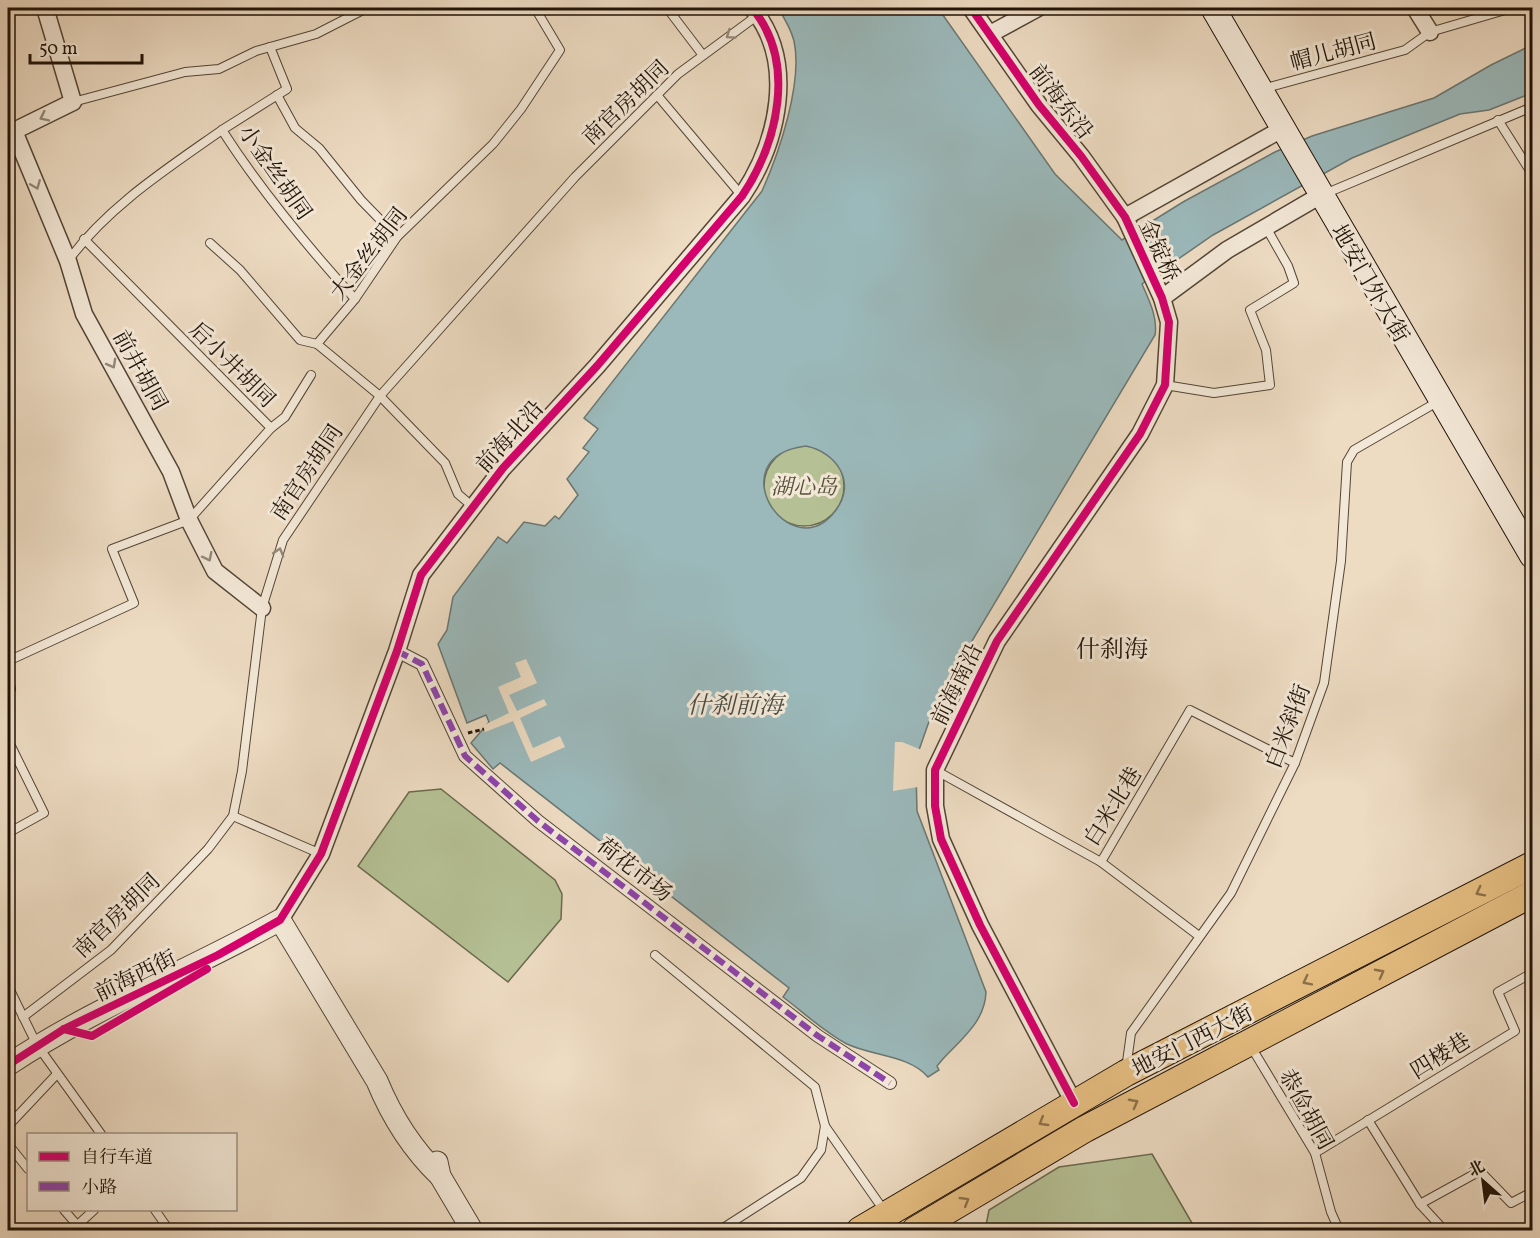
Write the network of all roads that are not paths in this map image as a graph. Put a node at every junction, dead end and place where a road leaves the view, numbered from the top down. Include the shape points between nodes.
1 (45, 8) edge
2 (367, 8) edge
3 (535, 8) edge
4 (667, 8) edge
5 (971, 8) edge
6 (1038, 8) edge
7 (1213, 8) edge
8 (1415, 8) edge
9 (1512, 8) edge
10 (755, 11) edge
11 (1430, 32) junction
12 (990, 34) junction
13 (270, 47) junction
14 (702, 54) junction
15 (1261, 90) junction
16 (277, 95) junction
17 (657, 95) junction
18 (73, 102) junction
19 (1533, 107) edge
20 (1498, 120) junction
21 (1282, 129) junction
22 (222, 130) junction
23 (11, 132) edge
24 (1533, 174) edge
25 (1321, 195) junction
26 (742, 196) junction
27 (1125, 217) junction
28 (1267, 229) junction
29 (397, 237) junction
30 (84, 239) junction
31 (210, 243) dead end
32 (68, 261) junction
33 (1162, 298) junction
34 (355, 299) junction
35 (317, 344) junction
36 (311, 375) dead end
37 (1165, 385) junction
38 (380, 396) junction
39 (1440, 400) junction
40 (271, 428) junction
41 (472, 506) junction
42 (189, 520) junction
43 (1533, 556) edge
44 (262, 608) junction
45 (398, 651) junction
46 (8, 661) edge
47 (8, 674) edge
48 (8, 697) edge
49 (8, 740) edge
50 (1295, 763) junction
51 (935, 770) junction
52 (233, 816) junction
53 (8, 833) edge
54 (321, 854) junction
55 (1101, 862) junction
56 (1533, 865) edge
57 (1533, 894) edge
58 (280, 920) junction
59 (1199, 936) junction
60 (655, 955) dead end
61 (1533, 973) edge
62 (8, 986) edge
63 (23, 1017) junction
64 (1248, 1042) junction
65 (37, 1045) junction
66 (8, 1065) edge
67 (57, 1074) junction
68 (1126, 1074) junction
69 (890, 1083) dead end
70 (1074, 1103) junction
71 (1368, 1120) junction
72 (8, 1126) edge
73 (825, 1126) junction
74 (100, 1133) edge
75 (8, 1144) edge
76 (1315, 1153) junction
77 (27, 1168) edge
78 (1533, 1191) edge
79 (1420, 1204) junction
80 (64, 1211) edge
81 (92, 1211) edge
82 (155, 1211) edge
83 (887, 1215) junction
84 (74, 1228) edge
85 (169, 1230) edge
86 (472, 1230) edge
87 (720, 1230) edge
88 (860, 1230) edge
89 (915, 1230) edge
90 (1339, 1230) edge
91 (1444, 1230) edge

1 - 18 street
2 - 13 lane via 316,34
3 - 29 lane, 大金丝胡同 via 560,50 493,144
4 - 14 lane
5 - 12 street, 前海东沿
6 - 12 street
7 - 15 main road, 地安门外大街
8 - 11 street
9 - 11 lane, 帽儿胡同
10 -> 14 lane, 南官房胡同
10 - 26 street, 前海北沿 via 774,44 778,96 766,152
11 - 15 lane, 帽儿胡同 via 1405,50
12 - 27 street, 前海东沿
13 - 16 lane, 小金丝胡同 via 287,89
13 - 18 lane via 219,69 185,72
14 - 17 lane, 南官房胡同
15 - 21 main road, 地安门外大街
16 - 22 lane, 小金丝胡同
16 - 29 lane via 295,128 319,148
17 - 26 lane
17 - 38 lane, 南官房胡同 via 575,177
18 -> 23 street
19 - 20 lane
20 - 24 lane
20 - 25 lane
21 - 25 main road, 地安门外大街
21 - 27 street
22 - 30 lane via 148,183
22 - 34 lane, 小金丝胡同 via 250,175
23 -> 32 street, 前井胡同
25 - 28 street
25 - 39 main road, 地安门外大街
26 - 41 street, 前海北沿
27 - 33 street, 金锭桥
28 - 33 street via 1227,250
28 - 37 lane via 1294,283 1250,310 1266,350 1270,385 1214,393
29 - 34 lane, 大金丝胡同
30 - 32 lane
30 - 40 lane, 后小井胡同
31 - 35 lane via 240,270 300,339
32 -> 42 street, 前井胡同 via 84,314 171,472
33 - 37 street, 前海南沿 via 1169,322
34 - 35 lane, 大金丝胡同
35 - 38 lane
36 - 40 lane via 285,417
37 - 51 street, 前海南沿 via 1140,434 997,640
38 - 41 lane via 445,463 458,494
44 -> 38 lane, 南官房胡同 via 283,540
39 - 43 main road, 地安门外大街
39 - 50 lane, 白米斜街 via 1354,450 1347,462 1341,561 1324,683
40 - 42 lane, 后小井胡同
41 - 45 street, 前海北沿 via 422,574
42 -> 44 street, 前井胡同 via 215,571
42 - 46 lane via 112,549 134,603
44 - 52 lane, 南官房胡同
45 - 54 street, 前海北沿
45 - 69 street, 荷花市场 via 422,664 465,756 530,814 818,1036
47 - 48 lane
49 - 53 lane via 44,813
50 - 55 lane, 白米北巷 via 1190,710
50 - 59 lane, 白米斜街 via 1231,892
51 - 55 lane, 白米北巷
51 - 70 street, 前海南沿 via 941,839 980,925
52 - 54 lane
52 - 63 lane, 南官房胡同 via 208,849 111,951
54 - 58 street, 前海北沿
55 - 59 lane
56 -> 68 main road, 地安门西大街
64 -> 57 main road, 地安门西大街
58 - 65 street, 前海西街
58 - 86 street via 377,1080 395,1094 434,1154 440,1176
59 - 68 lane, 白米斜街 via 1131,1033
60 - 73 lane via 815,1087
61 - 71 lane, 四楼巷 via 1498,993 1515,1031
62 - 63 lane
63 - 65 lane
64 - 76 lane, 恭俭胡同
89 -> 64 main road, 地安门西大街 via 1085,1129
65 - 66 street, 前海西街
65 - 67 lane
67 - 72 lane
67 - 74 lane
68 - 70 main road, 地安门西大街
70 -> 83 main road, 地安门西大街
71 - 76 lane, 四楼巷
71 - 79 lane
73 - 83 lane
73 - 87 lane via 821,1150 801,1178
75 - 77 lane
76 - 90 lane, 恭俭胡同
78 - 79 lane via 1511,1203 1480,1171
79 - 91 lane
80 - 84 lane
81 - 84 lane
82 - 85 lane
83 - 88 main road, 地安门西大街

